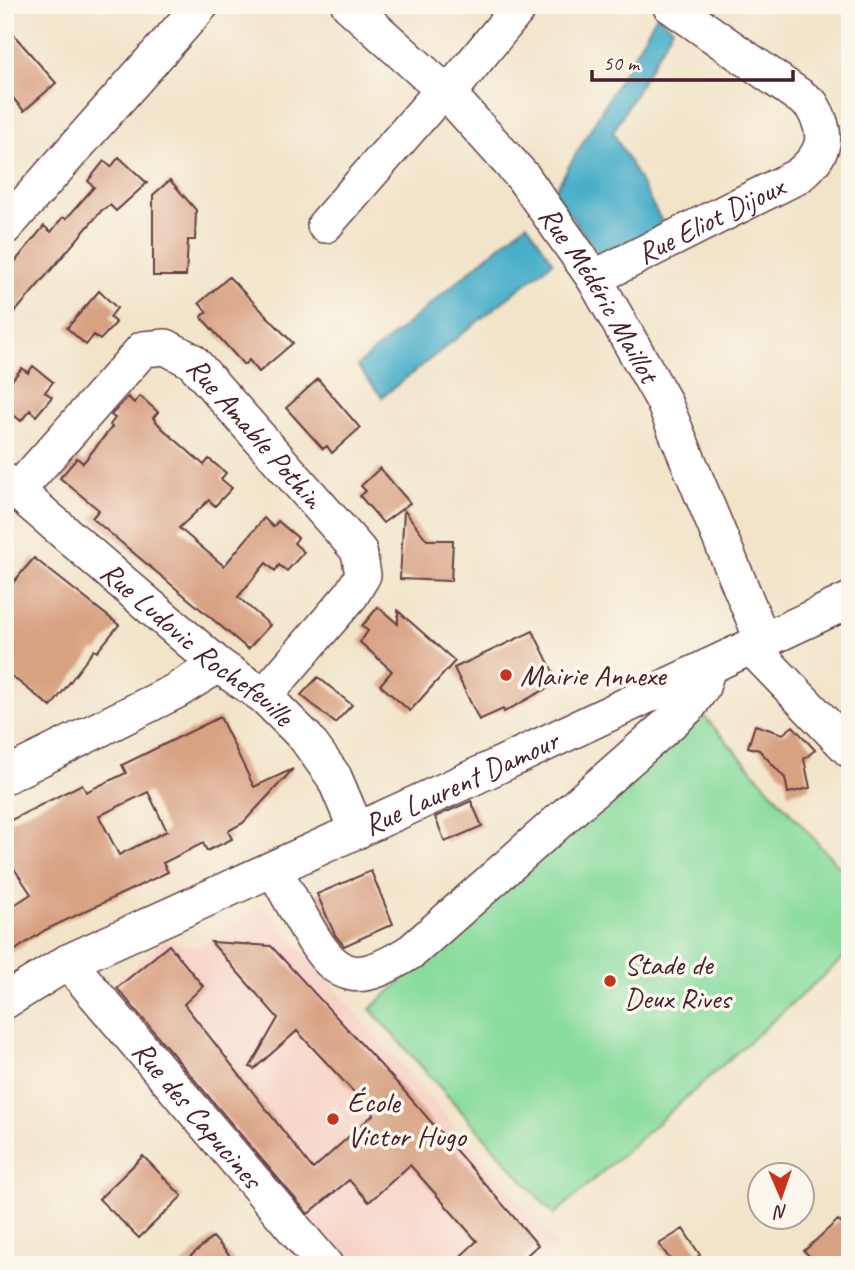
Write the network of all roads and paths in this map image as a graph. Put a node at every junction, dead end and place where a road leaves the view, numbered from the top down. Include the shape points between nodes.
1 (201, 5) edge
2 (349, 5) edge
3 (521, 5) edge
4 (670, 5) edge
5 (445, 92) junction
6 (835, 151) edge
7 (325, 225) dead end
8 (5, 228) edge
9 (594, 278) junction
10 (11, 486) edge
11 (850, 600) edge
12 (757, 644) junction
13 (218, 664) junction
14 (708, 667) junction
15 (264, 696) junction
16 (850, 750) edge
17 (5, 776) edge
18 (357, 831) junction
19 (274, 869) junction
20 (68, 962) junction
21 (5, 1001) edge
22 (325, 1265) edge

1 - 8 street
2 - 5 street, Rue Médéric Maillot
3 - 5 street
4 - 6 street, Rue Eliot Dijoux via 811,104
5 - 7 street
5 - 9 street, Rue Médéric Maillot via 523,177
6 - 9 street, Rue Eliot Dijoux via 798,176
9 - 12 street, Rue Médéric Maillot via 663,400
10 - 13 street, Rue Ludovic Rochefeuille
10 - 15 street, Rue Amable Pothin via 143,349 166,347 192,361 359,551 363,575 351,595
11 - 12 street, Rue Laurent Damour
12 - 14 street, Rue Laurent Damour
12 - 16 street
13 - 15 street, Rue Ludovic Rochefeuille
13 - 17 street via 176,691
14 - 18 street, Rue Laurent Damour
14 - 19 street via 702,687 688,707 391,965 360,973 335,968 323,956
15 - 18 street, Rue Ludovic Rochefeuille via 306,738 334,777
18 - 19 street, Rue Laurent Damour
19 - 20 street, Rue Laurent Damour
20 - 21 street, Rue Laurent Damour
20 - 22 street, Rue des Capucines

